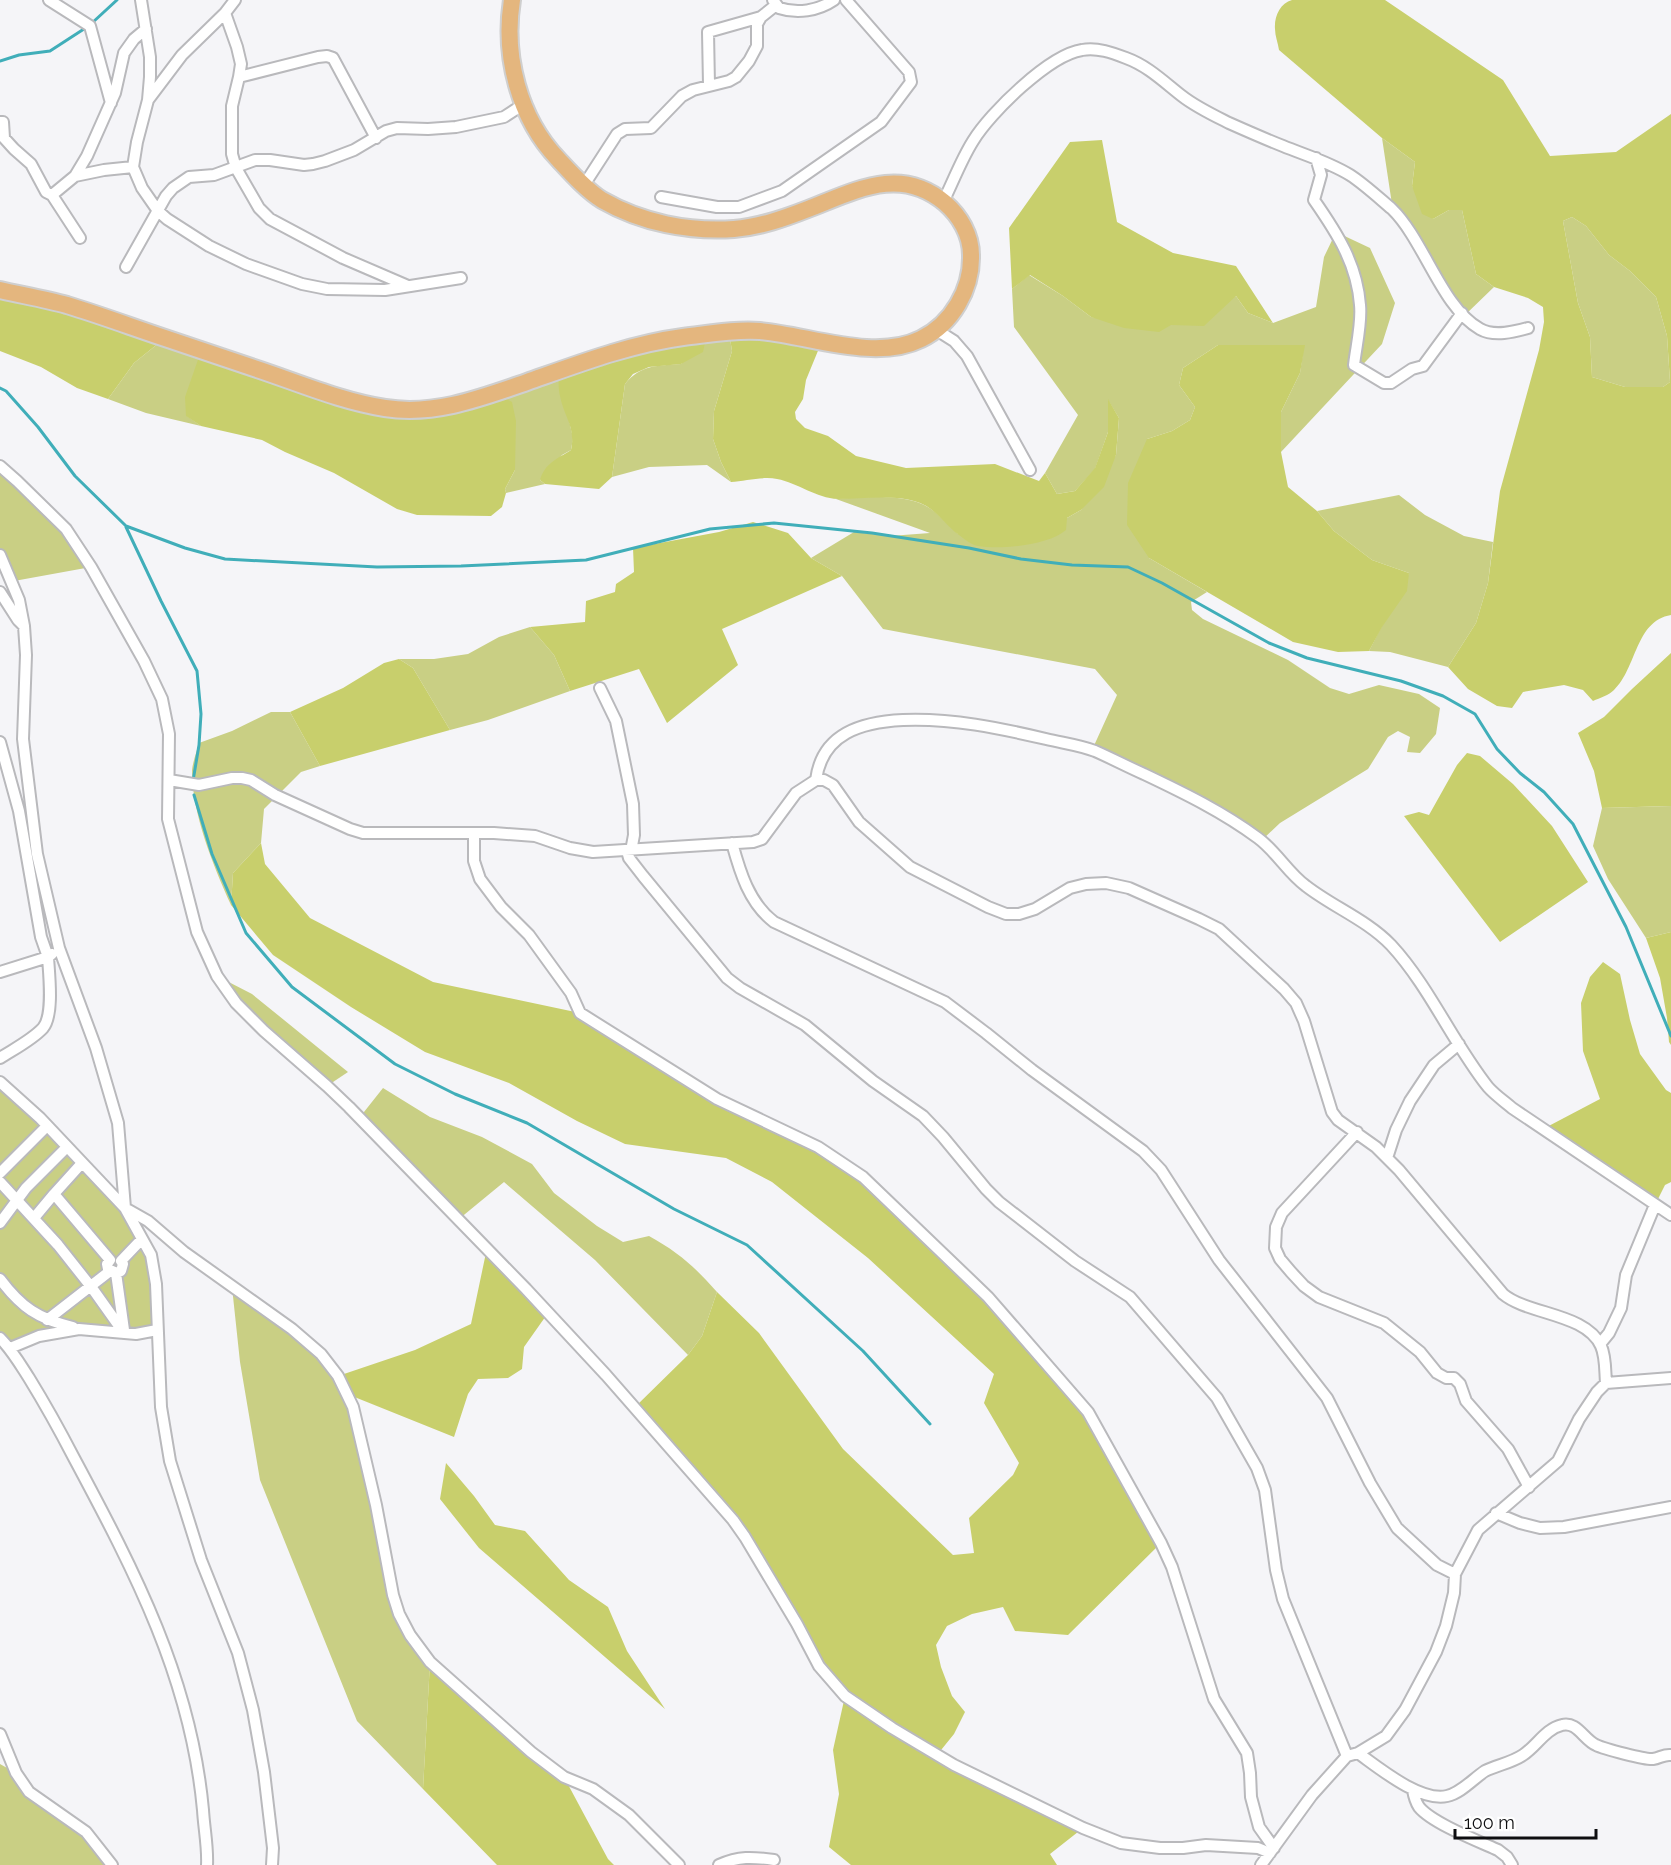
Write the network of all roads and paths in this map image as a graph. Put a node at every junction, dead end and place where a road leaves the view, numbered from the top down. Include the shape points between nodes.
1 (50, 0) edge
2 (141, 0) edge
3 (235, 0) edge
4 (512, 0) edge
5 (834, 0) edge
6 (846, 0) edge
7 (775, 2) edge
8 (225, 13) junction
9 (761, 17) junction
10 (146, 29) junction
11 (240, 77) junction
12 (709, 85) junction
13 (148, 100) junction
14 (111, 103) junction
15 (524, 104) junction
16 (0, 122) edge
17 (376, 138) junction
18 (1316, 158) junction
19 (133, 167) junction
20 (236, 168) junction
21 (75, 176) junction
22 (584, 185) junction
23 (52, 195) junction
24 (661, 197) dead end
25 (943, 202) junction
26 (158, 211) junction
27 (80, 238) dead end
28 (126, 267) dead end
29 (461, 278) dead end
30 (409, 286) junction
31 (0, 290) edge
32 (1462, 314) junction
33 (1528, 328) dead end
34 (935, 329) junction
35 (0, 466) edge
36 (1030, 470) dead end
37 (0, 555) edge
38 (0, 592) edge
39 (24, 626) junction
40 (600, 688) dead end
41 (0, 742) edge
42 (169, 780) junction
43 (816, 780) junction
44 (474, 832) junction
45 (732, 843) junction
46 (629, 851) junction
47 (59, 948) junction
48 (48, 957) junction
49 (0, 972) edge
50 (1459, 1044) junction
51 (0, 1058) edge
52 (0, 1082) edge
53 (47, 1126) junction
54 (1357, 1132) junction
55 (67, 1148) junction
56 (1387, 1158) junction
57 (82, 1163) junction
58 (0, 1173) edge
59 (0, 1182) edge
60 (54, 1194) junction
61 (16, 1201) junction
62 (1655, 1204) junction
63 (125, 1208) junction
64 (1671, 1215) edge
65 (34, 1218) junction
66 (0, 1222) edge
67 (142, 1239) junction
68 (112, 1272) junction
69 (0, 1279) edge
70 (90, 1286) junction
71 (47, 1320) junction
72 (79, 1329) junction
73 (157, 1330) junction
74 (124, 1333) junction
75 (0, 1338) edge
76 (1600, 1344) junction
77 (10, 1348) junction
78 (1671, 1378) edge
79 (1606, 1383) junction
80 (1529, 1487) junction
81 (1671, 1507) edge
82 (1496, 1514) junction
83 (1455, 1574) junction
84 (0, 1734) edge
85 (1352, 1754) junction
86 (1671, 1755) edge
87 (1413, 1790) junction
88 (1272, 1850) junction
89 (774, 1860) dead end
90 (112, 1865) edge
91 (207, 1865) edge
92 (272, 1865) edge
93 (679, 1865) edge
94 (719, 1865) edge
95 (1261, 1865) edge
96 (1512, 1865) edge

1 - 14 street via 90,26
2 - 10 street
3 - 8 street
4 - 15 highway via 511,60
5 - 7 street via 801,12 784,10
6 - 24 street via 909,72 911,82 882,122 782,191 739,207
7 - 9 street
8 - 11 street via 241,64
8 - 13 street via 182,55
9 - 12 street via 757,24 757,46 736,77
9 - 12 street via 708,32
10 - 13 street via 150,57
10 - 14 street via 124,53
11 - 17 street via 318,57 333,58
11 - 20 street via 231,106
12 - 22 street via 682,96 651,128 626,129 617,134
13 - 19 street
14 - 21 street
15 - 17 street via 504,117 456,128 397,128
15 - 22 highway via 549,150
16 - 23 street via 4,138 31,164 46,192
17 - 20 street via 325,161 304,165 255,160
18 - 25 street via 1202,109 1128,58 1084,49 1053,63 990,118 969,148
18 - 32 street via 1350,175 1393,211
18 - 32 street via 1320,174 1314,200 1344,245 1355,273 1361,307 1354,365 1384,383 1391,383 1423,366
19 - 21 street
19 - 26 street
20 - 26 street via 189,177 173,188
20 - 30 street via 259,208 270,219 343,258
21 - 23 street
22 - 25 highway via 601,199 645,219 683,228 761,225 875,184 910,186
23 - 27 street
25 - 34 highway via 964,226 971,254 965,289 956,307
26 - 28 street
26 - 30 street via 209,246 302,284 356,291
29 - 30 street
31 - 34 highway via 64,304 351,400 414,411 451,406 592,359 664,340 754,331 863,348 922,339
32 - 33 street via 1481,329 1496,333
34 - 36 street via 954,341 967,356
35 - 42 street via 66,529 144,661 166,717
37 - 39 street via 20,600
38 - 39 street
39 - 47 street via 23,739 38,854
40 - 46 street via 616,721 633,804 634,835
41 - 48 street via 19,812
42 - 44 street via 205,784 232,778 251,780 275,795 363,833
42 - 88 street via 168,819 197,932 217,976 236,1003 399,1156 606,1376 739,1528 819,1666 845,1696 954,1765 1121,1843 1160,1848 1206,1845
43 - 45 street via 796,793 762,839
43 - 50 street via 821,758 841,736 862,726 896,720 933,719 999,728 1092,750 1196,799 1262,840 1299,881 1362,921 1390,945
43 - 54 street via 833,785 859,822 910,867 1006,914 1035,909 1070,888 1106,883 1129,888 1219,929 1296,1003 1332,1112
44 - 46 street via 535,836 593,852
44 - 88 street via 474,861 480,879 501,908 529,935 571,993 580,1013 717,1099 818,1147 863,1177 988,1297 1088,1412 1172,1567 1214,1699 1247,1752 1251,1797 1259,1827
45 - 46 street
45 - 83 street via 750,893 774,922 945,1002 1148,1156 1219,1260 1327,1398 1397,1528 1437,1565
46 - 85 street via 629,858 727,978 805,1025 923,1116 999,1202 1075,1261 1130,1297 1217,1398 1257,1468 1265,1490 1283,1599
47 - 48 street
47 - 63 street via 96,1048 118,1123
48 - 49 street
48 - 51 street via 49,1004 44,1027
50 - 56 street via 1434,1065 1410,1101
50 - 62 street via 1489,1088 1512,1108
52 - 53 street
53 - 55 street
53 - 58 street
54 - 56 street
54 - 80 street via 1282,1213 1275,1236 1280,1259 1319,1297 1384,1323 1420,1352 1437,1373 1461,1384 1466,1401 1508,1449
55 - 57 street
55 - 61 street
56 - 76 street via 1503,1294 1583,1328
57 - 60 street
57 - 63 street
59 - 61 street
60 - 65 street
60 - 68 street via 110,1260 107,1264
61 - 65 street
61 - 66 street
62 - 64 street
62 - 76 street via 1626,1275 1622,1308
63 - 67 street
63 - 93 street via 304,1338 338,1376 356,1414 399,1614 430,1662 531,1752 564,1777 592,1789 629,1815
65 - 70 street
67 - 68 street via 121,1261 121,1271
67 - 73 street via 151,1255 156,1284
68 - 70 street
68 - 74 street
69 - 71 street via 24,1307
70 - 71 street
70 - 74 street
71 - 72 street
72 - 74 street
72 - 77 street via 39,1336
73 - 74 street
73 - 92 street via 161,1407 170,1461 201,1560 238,1653 253,1710 264,1772
75 - 77 street
76 - 79 street
77 - 91 street via 50,1412 134,1574 158,1629 187,1715 200,1774
78 - 79 street
79 - 80 street via 1579,1419 1558,1461
80 - 82 street
81 - 82 street via 1540,1528
82 - 83 street via 1478,1530
83 - 85 street via 1446,1626 1405,1710 1386,1736
84 - 90 street via 16,1773 29,1792 86,1832
85 - 87 street
85 - 88 street via 1312,1795
86 - 87 street via 1652,1759 1612,1750 1595,1745 1573,1725 1565,1724 1543,1736 1523,1755 1492,1767 1445,1797
87 - 96 street via 1421,1810 1498,1850
88 - 95 street
89 - 94 street via 736,1858

